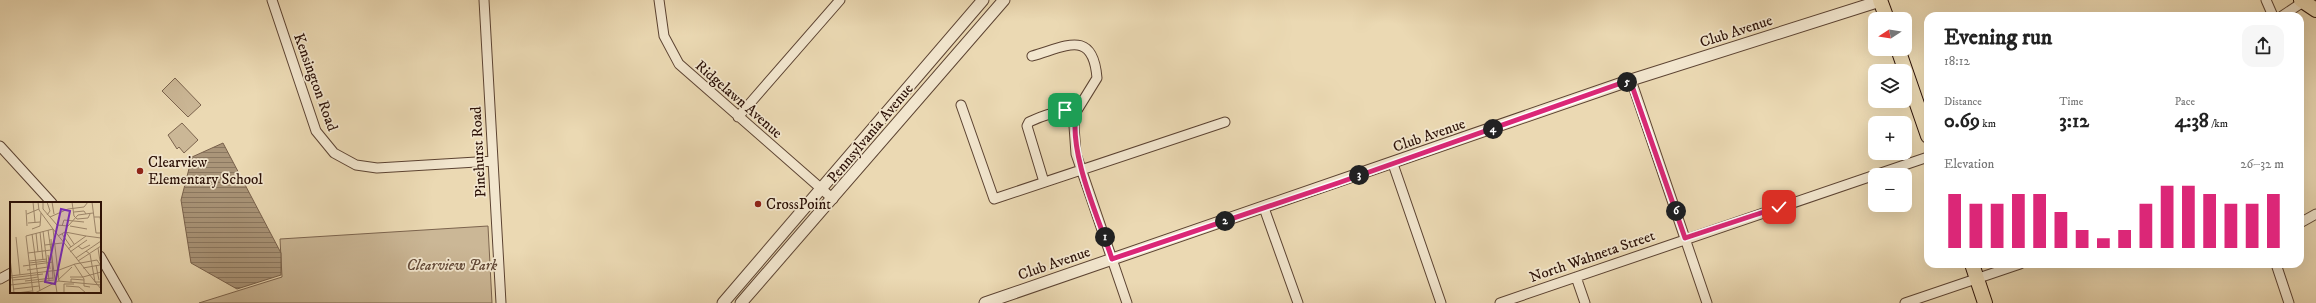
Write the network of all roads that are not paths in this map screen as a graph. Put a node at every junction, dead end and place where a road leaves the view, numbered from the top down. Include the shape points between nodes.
1 (272, 0) edge
2 (484, 0) edge
3 (659, 0) edge
4 (840, 0) edge
5 (1004, 0) edge
6 (1882, 0) edge
7 (2266, 0) edge
8 (977, 2) edge
9 (2307, 3) edge
10 (1885, 12) edge
11 (2271, 12) edge
12 (2290, 12) edge
13 (1032, 56) dead end
14 (1900, 56) edge
15 (1630, 80) junction
16 (961, 105) dead end
17 (1076, 112) junction
18 (738, 117) junction
19 (1225, 122) dead end
20 (1924, 124) edge
21 (0, 146) edge
22 (1924, 158) edge
23 (493, 161) junction
24 (1393, 164) junction
25 (1896, 168) edge
26 (1082, 170) junction
27 (1868, 177) edge
28 (1044, 182) junction
29 (820, 188) junction
30 (833, 199) junction
31 (51, 202) edge
32 (1264, 208) junction
33 (2316, 214) edge
34 (2304, 221) edge
35 (1685, 238) junction
36 (101, 258) edge
37 (1112, 259) junction
38 (1973, 268) edge
39 (2009, 268) edge
40 (2277, 268) edge
41 (10, 274) edge
42 (1576, 277) junction
43 (1977, 279) junction
44 (0, 280) edge
45 (127, 303) edge
46 (501, 303) edge
47 (723, 303) edge
48 (741, 303) edge
49 (985, 303) edge
50 (1127, 303) edge
51 (1298, 303) edge
52 (1441, 303) edge
53 (1500, 303) edge
54 (1585, 303) edge
55 (1707, 303) edge
56 (1905, 303) edge
57 (1985, 303) edge
58 (2289, 303) edge

1 - 23 street, Kensington Road via 316,131 334,154 347,162 377,168
2 - 23 street, Pinehurst Road
3 - 18 street, Ridgelawn Avenue via 664,36 679,64
4 - 18 street
5 - 30 street, Pennsylvania Avenue
6 - 10 main road
6 - 15 street, Club Avenue
7 - 11 street
8 - 29 street, Pennsylvania Avenue
9 - 12 street
13 - 17 street via 1077,44 1087,47 1094,58 1097,78
14 - 20 main road
15 - 24 street, Club Avenue
15 - 35 street
16 - 28 street via 994,199
17 - 26 street via 1074,142
17 - 28 street via 1065,110 1036,119 1027,126
18 - 29 street, Ridgelawn Avenue
19 - 26 street
21 - 31 street
22 - 25 street, North Wahneta Street
23 - 46 street, Pinehurst Road
24 - 32 street, Club Avenue
24 - 52 street
26 - 28 street
26 - 37 street
27 - 35 street, North Wahneta Street
29 - 30 street, Ridgelawn Avenue
29 - 47 street, Pennsylvania Avenue
30 - 48 street, Pennsylvania Avenue
32 - 37 street, Club Avenue
32 - 51 street
33 - 34 street
35 - 42 street, North Wahneta Street
35 - 55 street
36 - 45 street
37 - 49 street, Club Avenue
37 - 50 street
38 - 43 main road
39 - 43 street
40 - 58 street
41 - 44 street
42 - 53 street, North Wahneta Street
42 - 54 street
43 - 56 street
43 - 57 main road

